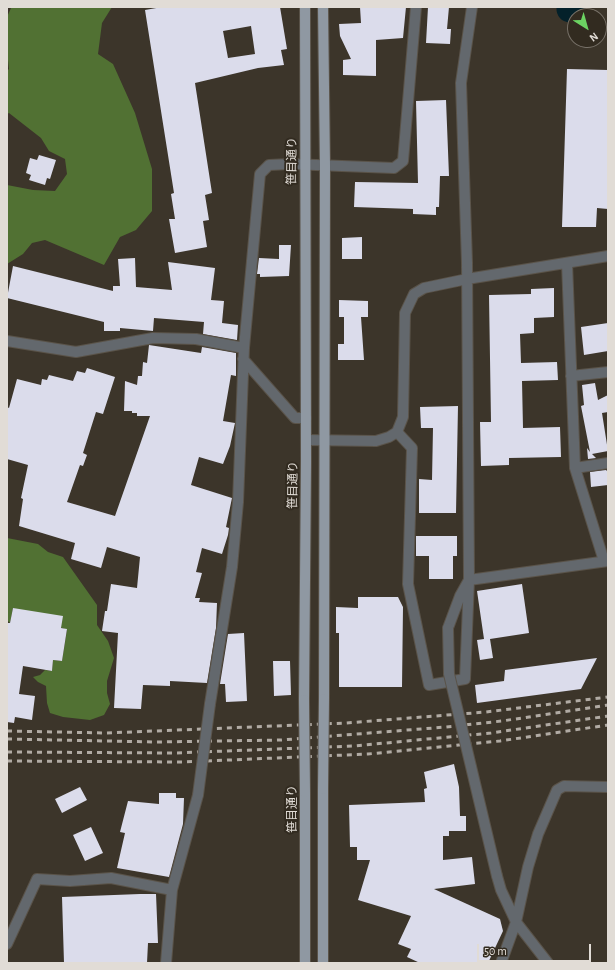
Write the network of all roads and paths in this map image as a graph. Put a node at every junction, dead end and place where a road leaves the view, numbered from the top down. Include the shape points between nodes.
1 (305, 7) edge
2 (323, 7) edge
3 (416, 7) edge
4 (472, 7) edge
5 (305, 164) junction
6 (324, 166) junction
7 (608, 256) edge
8 (567, 262) junction
9 (467, 279) junction
10 (7, 341) edge
11 (244, 348) junction
12 (243, 359) junction
13 (608, 372) edge
14 (571, 376) junction
15 (306, 418) junction
16 (397, 432) junction
17 (306, 440) junction
18 (324, 441) junction
19 (608, 463) edge
20 (574, 468) junction
21 (606, 561) edge
22 (469, 580) junction
23 (608, 787) edge
24 (172, 890) junction
25 (516, 922) junction
26 (7, 944) edge
27 (166, 963) edge
28 (305, 963) edge
29 (323, 963) edge
30 (501, 963) edge
31 (548, 963) edge

1 - 5 main road, 笹目通り
2 - 6 main road
3 - 6 street via 403,161 394,168
4 - 9 street via 461,84
5 - 6 street
5 - 11 street via 269,165 260,174
5 - 15 main road, 笹目通り
6 - 18 main road
7 - 8 street
8 - 9 street
8 - 14 street
9 - 16 street via 424,288 414,294 408,303 404,330 403,416
9 - 22 street
10 - 11 street via 76,352 153,338 196,339
11 - 12 street
12 - 15 street via 295,418
12 - 24 street, bridge via 238,502 232,567 198,796
13 - 14 street
14 - 20 street
15 - 17 main road, 笹目通り
16 - 18 street via 376,441
16 - 22 street via 412,448 408,584 429,685 465,679
17 - 18 street
17 - 28 main road, 笹目通り, bridge
18 - 29 main road, bridge
19 - 20 street
20 - 21 street
21 - 22 street
22 - 25 street, bridge via 448,628 449,674 497,876
23 - 25 street via 564,786 557,790 538,834
24 - 26 street via 111,878 70,881 37,879
24 - 27 street
25 - 30 street
25 - 31 street

